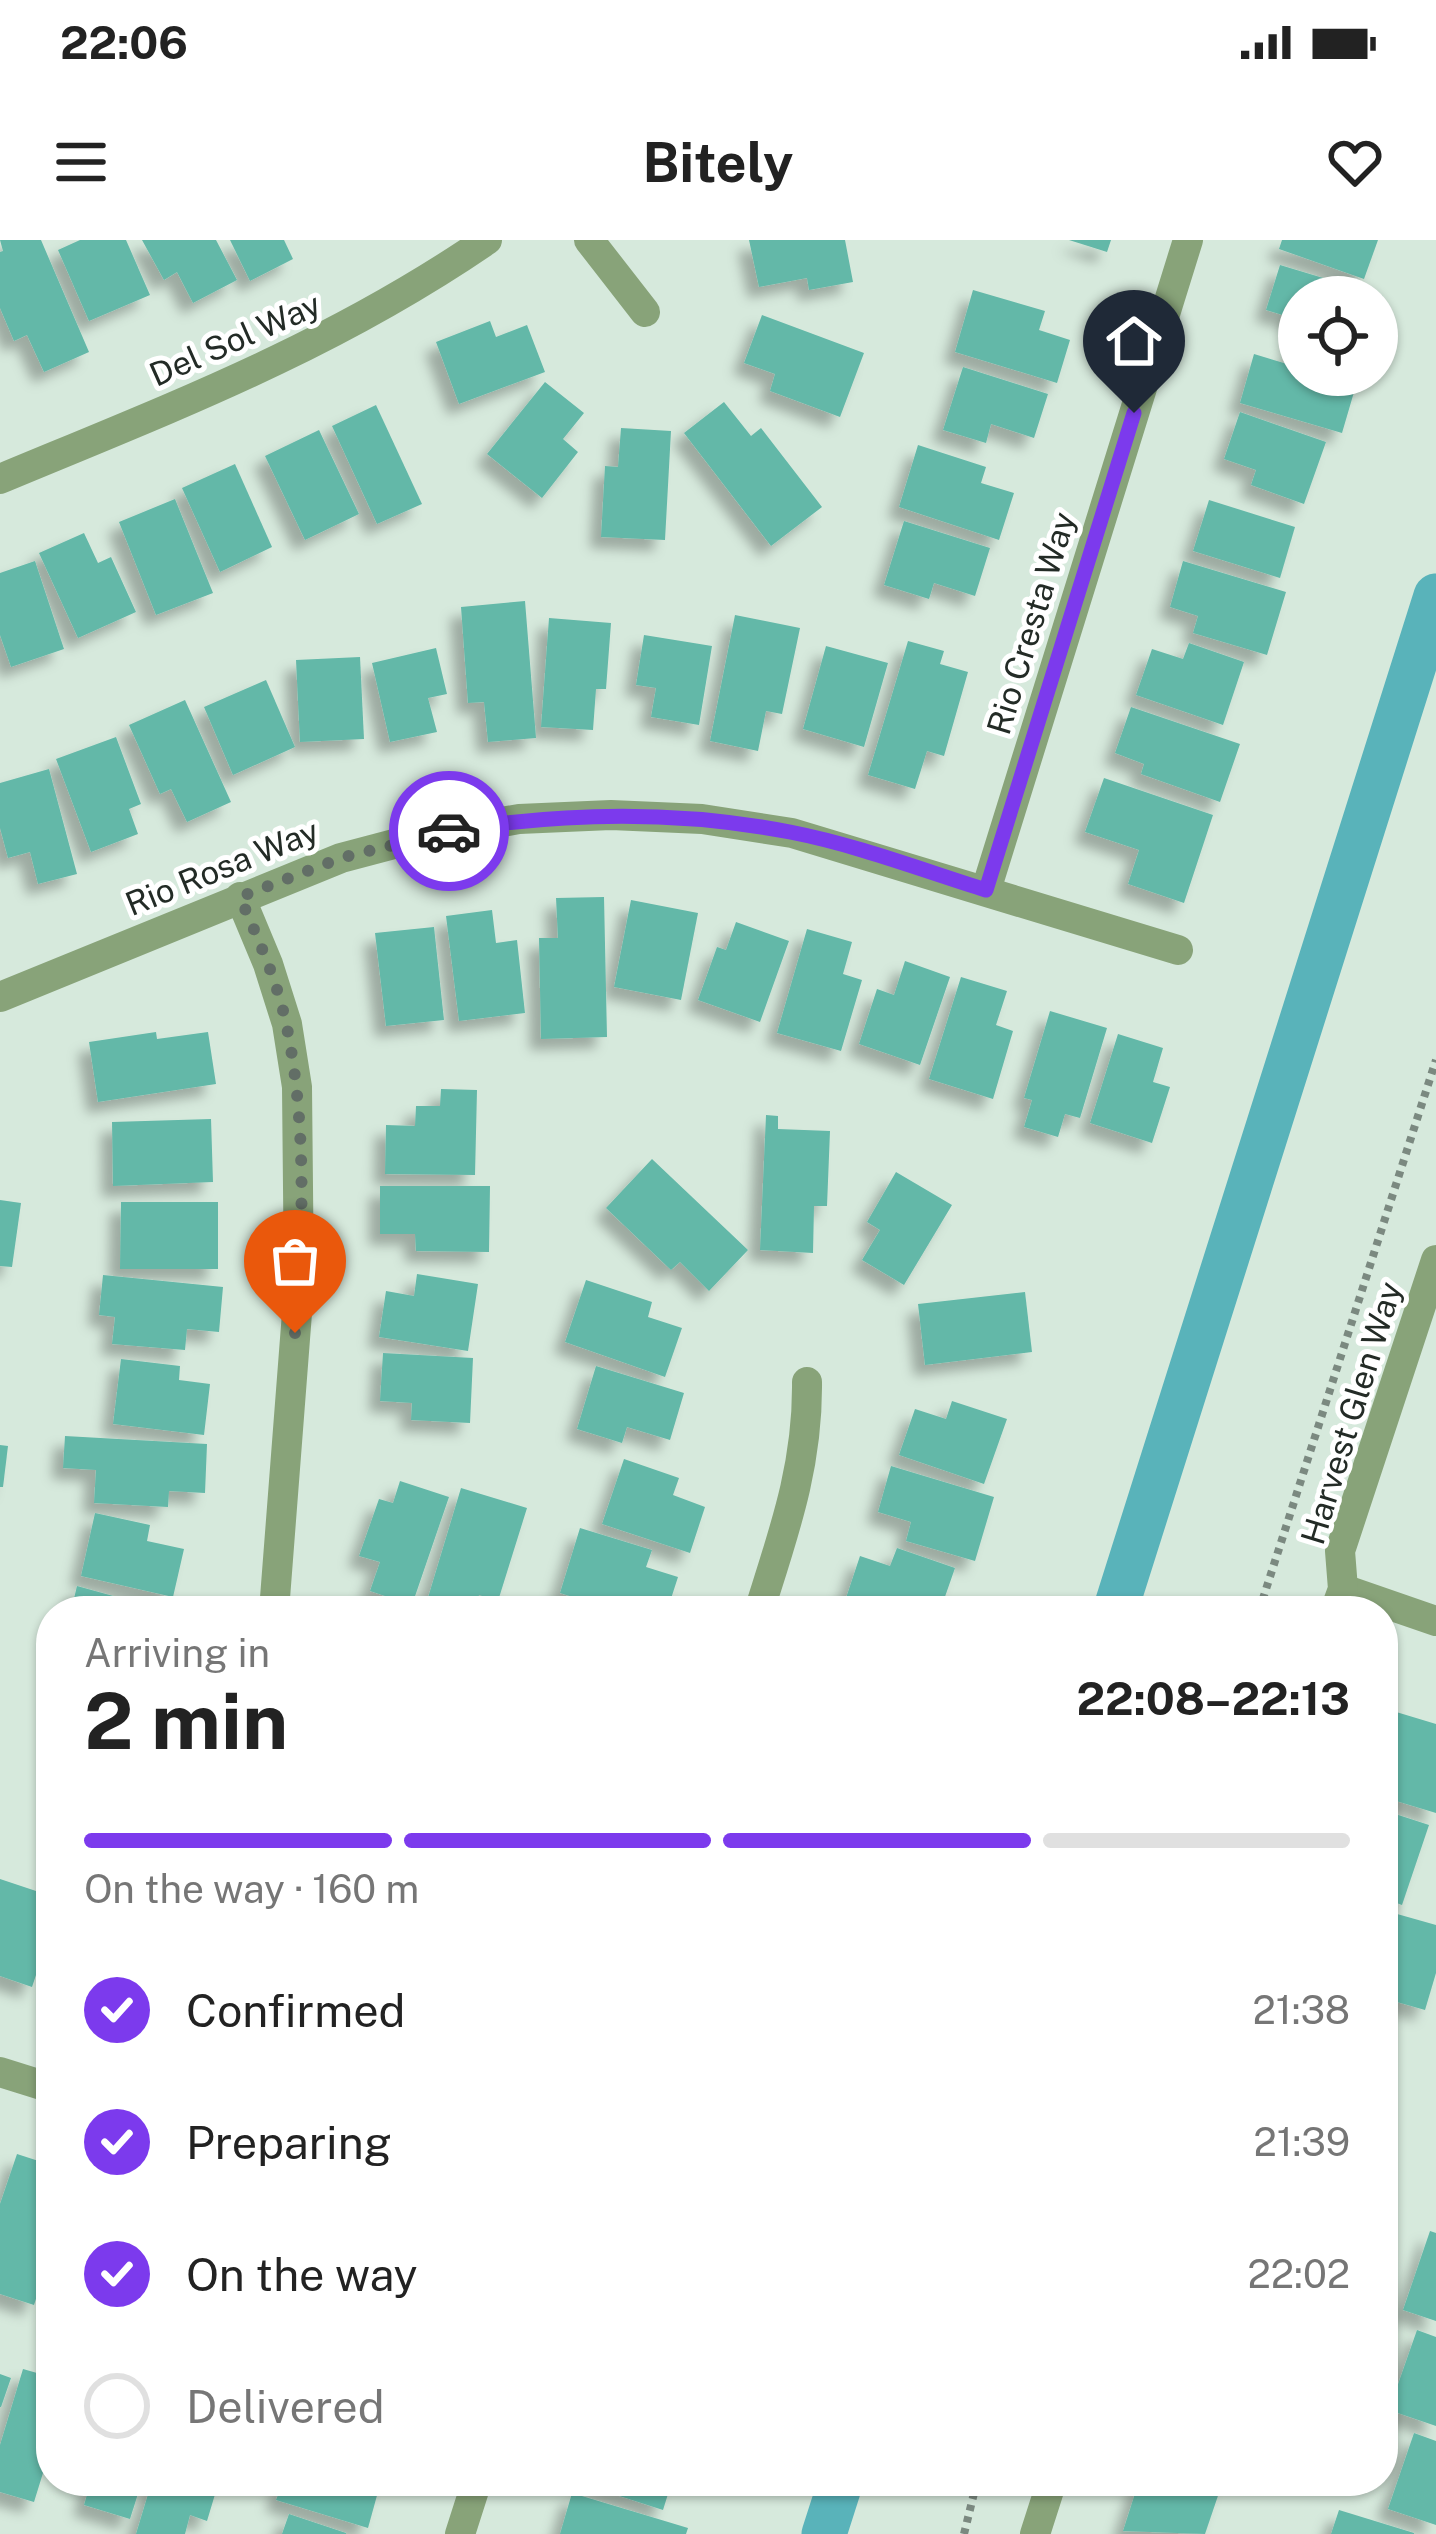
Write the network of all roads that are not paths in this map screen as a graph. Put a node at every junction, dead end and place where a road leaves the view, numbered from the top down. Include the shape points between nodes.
1 (487, 240) edge
2 (589, 240) edge
3 (1189, 240) edge
4 (645, 312) dead end
5 (0, 479) edge
6 (986, 890) junction
7 (240, 897) junction
8 (1178, 950) dead end
9 (0, 997) edge
10 (1436, 1260) edge
11 (807, 1382) dead end
12 (275, 1596) edge
13 (764, 1596) edge
14 (1339, 1596) edge
15 (1398, 1613) edge
16 (1436, 1621) edge
17 (0, 2072) edge
18 (36, 2083) edge
19 (472, 2496) edge
20 (1047, 2496) edge
21 (460, 2534) edge
22 (1035, 2534) edge

1 - 5 street, Del Sol Way via 347,328 258,372
2 - 4 street
3 - 6 street, Rio Cresta Way
6 - 7 street, Rio Rosa Way via 792,833 610,815 428,835
6 - 8 street, Rio Rosa Way
7 - 9 street, Rio Rosa Way
7 - 12 street via 281,1004 297,1087 299,1287
10 - 14 street, Harvest Glen Way via 1340,1551
11 - 13 street via 798,1489
15 - 16 street
17 - 18 street
19 - 21 street
20 - 22 street

